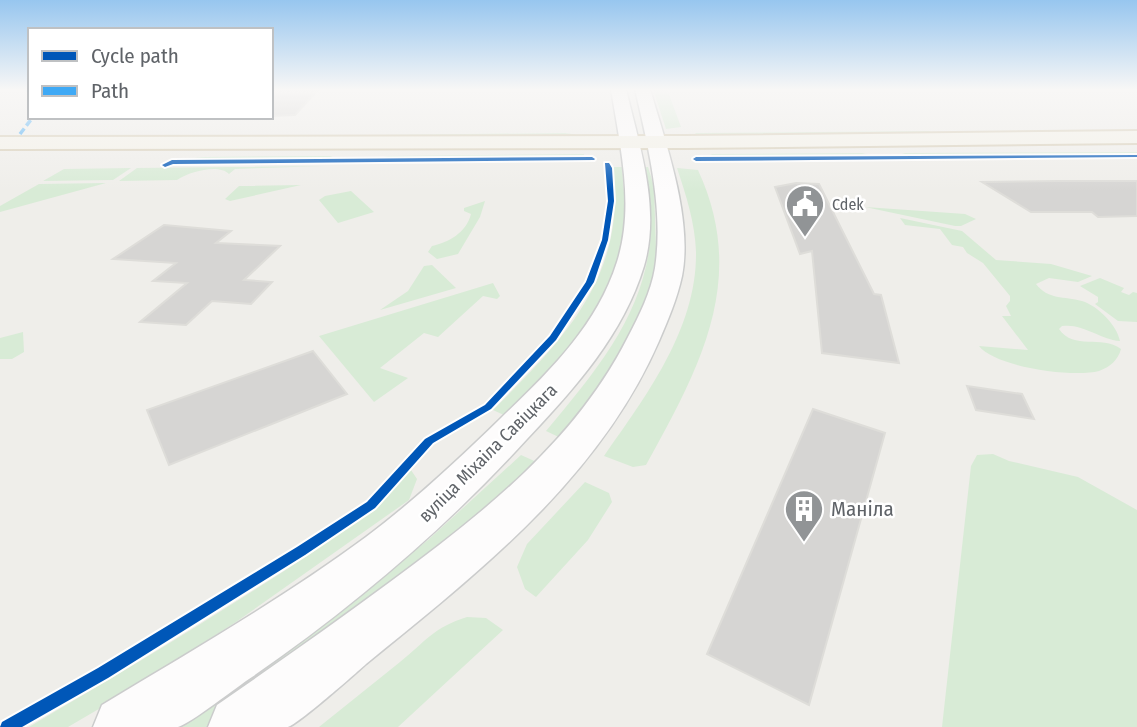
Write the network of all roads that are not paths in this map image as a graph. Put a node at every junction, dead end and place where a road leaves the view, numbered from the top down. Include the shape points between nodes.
1 (625, 123) edge
2 (650, 123) edge
3 (1137, 136) edge
4 (0, 143) edge
5 (629, 146) junction
6 (656, 146) junction
7 (1137, 146) edge
8 (0, 154) edge
9 (124, 727) edge
10 (239, 727) edge

1 - 5 street, вуліца Міхаіла Савіцкага
2 - 6 street
3 - 6 main road
4 - 5 main road
5 - 6 main road
5 - 8 main road
5 - 9 street, вуліца Міхаіла Савіцкага via 637,220 631,263 607,315 560,382 467,479 417,523 323,594
6 - 7 main road
6 - 10 street via 666,203 669,267 638,355 610,402 567,460 478,542

